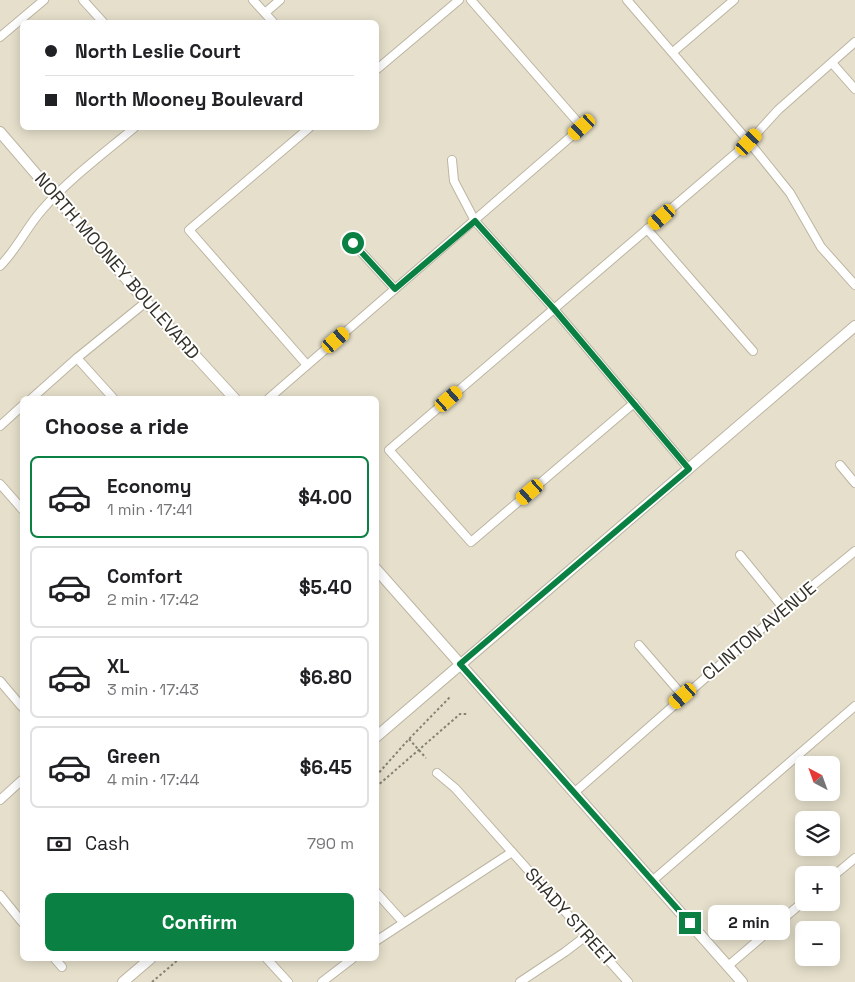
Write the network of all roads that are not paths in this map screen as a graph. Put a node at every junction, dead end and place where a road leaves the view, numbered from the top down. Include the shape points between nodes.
1 (44, 0) edge
2 (83, 0) edge
3 (254, 0) edge
4 (280, 0) edge
5 (459, 0) edge
6 (471, 0) edge
7 (626, 0) edge
8 (734, 0) edge
9 (265, 13) junction
10 (20, 20) edge
11 (20, 20) edge
12 (101, 20) edge
13 (271, 20) edge
14 (0, 37) edge
15 (855, 42) edge
16 (672, 52) junction
17 (832, 63) junction
18 (379, 67) edge
19 (855, 90) edge
20 (132, 130) edge
21 (307, 130) edge
22 (0, 132) edge
23 (749, 142) junction
24 (452, 160) dead end
25 (55, 196) junction
26 (475, 221) junction
27 (647, 229) junction
28 (353, 243) dead end
29 (0, 266) edge
30 (855, 285) edge
31 (395, 289) junction
32 (146, 302) junction
33 (554, 309) junction
34 (855, 326) edge
35 (753, 351) dead end
36 (77, 358) junction
37 (307, 365) junction
38 (34, 396) edge
39 (111, 396) edge
40 (232, 396) edge
41 (271, 396) edge
42 (634, 403) junction
43 (20, 408) edge
44 (0, 426) edge
45 (840, 465) dead end
46 (689, 469) junction
47 (855, 483) edge
48 (0, 484) edge
49 (20, 507) edge
50 (855, 551) edge
51 (740, 554) dead end
52 (379, 572) edge
53 (784, 609) junction
54 (639, 645) dead end
55 (460, 664) junction
56 (0, 681) edge
57 (683, 696) junction
58 (20, 705) edge
59 (855, 706) edge
60 (379, 734) edge
61 (437, 773) dead end
62 (20, 782) edge
63 (575, 792) junction
64 (0, 800) edge
65 (512, 852) junction
66 (855, 858) edge
67 (840, 870) edge
68 (652, 881) junction
69 (0, 895) edge
70 (379, 895) edge
71 (795, 909) edge
72 (20, 920) edge
73 (403, 922) junction
74 (586, 936) junction
75 (379, 939) edge
76 (56, 961) edge
77 (148, 961) edge
78 (269, 961) edge
79 (349, 961) edge
80 (728, 966) junction
81 (62, 967) dead end
82 (127, 981) edge
83 (288, 982) edge
84 (322, 982) edge
85 (520, 982) edge
86 (628, 982) edge
87 (742, 982) edge

1 - 11 street
2 - 12 street
3 - 9 street
4 - 9 street
5 - 18 street
6 - 26 street via 582,127
7 - 16 street
8 - 16 street
9 - 13 street
10 - 14 street
15 - 17 street
16 - 23 street
17 - 19 street
17 - 23 street via 778,110
20 - 25 street
21 - 37 street via 189,230
22 - 25 street, NORTH MOONEY BOULEVARD
23 - 27 street
23 - 30 street via 790,193 821,247
24 - 26 street via 454,181
25 - 29 street
25 - 32 street, NORTH MOONEY BOULEVARD
26 - 31 street
26 - 33 street
27 - 33 street
27 - 35 street
28 - 31 street
31 - 37 street
32 - 36 street
32 - 40 street, NORTH MOONEY BOULEVARD
33 - 42 street
33 - 42 street via 389,450 471,542
34 - 46 street
36 - 38 street
36 - 39 street
37 - 41 street
42 - 46 street
43 - 44 street
45 - 47 street
46 - 55 street
48 - 49 street
50 - 53 street, CLINTON AVENUE
51 - 53 street
52 - 55 street
53 - 57 street, CLINTON AVENUE
54 - 57 street
55 - 60 street
55 - 63 street
56 - 58 street
57 - 63 street, CLINTON AVENUE
59 - 68 street
61 - 65 street, SHADY STREET via 455,788
62 - 64 street
63 - 68 street
65 - 73 street
65 - 74 street, SHADY STREET
66 - 67 street
68 - 80 street
69 - 72 street
70 - 73 street
71 - 80 street
73 - 75 street
74 - 85 street
74 - 86 street, SHADY STREET
76 - 81 street
77 - 82 street
78 - 83 street
79 - 84 street
80 - 87 street

